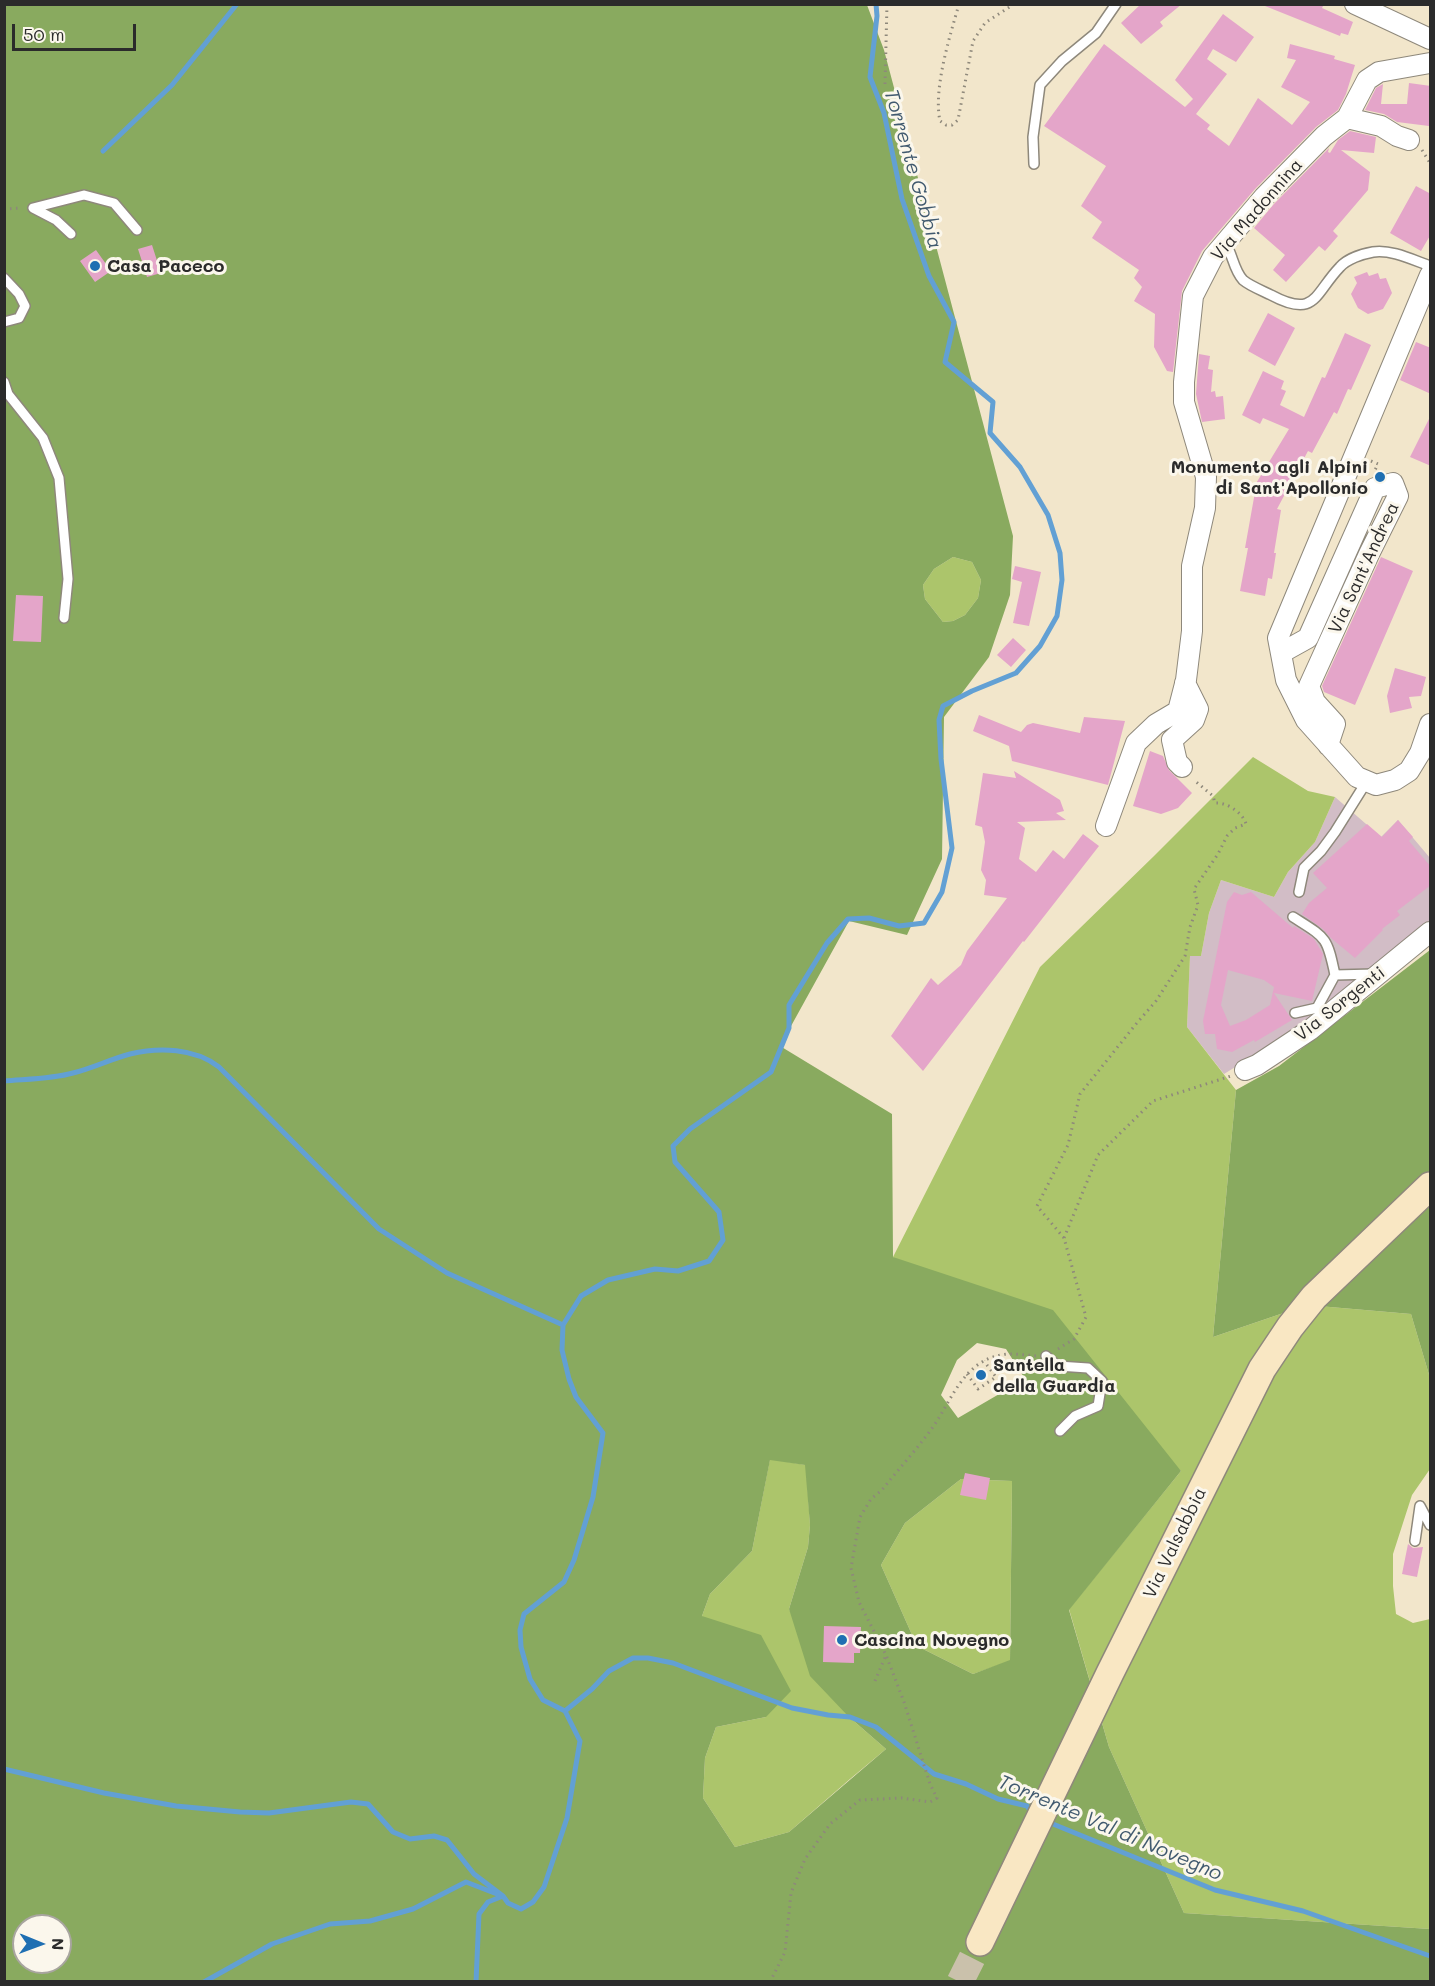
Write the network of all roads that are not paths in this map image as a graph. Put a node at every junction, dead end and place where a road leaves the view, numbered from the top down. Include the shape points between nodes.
1 (1116, 4) edge
2 (1355, 4) edge
3 (1431, 39) edge
4 (1431, 63) edge
5 (1347, 118) junction
6 (1409, 140) dead end
7 (1034, 164) dead end
8 (137, 230) dead end
9 (71, 234) dead end
10 (1225, 243) junction
11 (1431, 266) edge
12 (1431, 275) edge
13 (4, 278) edge
14 (4, 322) edge
15 (4, 382) edge
16 (64, 618) dead end
17 (1281, 652) junction
18 (1185, 683) junction
19 (1431, 724) edge
20 (1328, 745) junction
21 (1182, 767) road end
22 (1367, 781) junction
23 (1106, 826) dead end
24 (1299, 892) dead end
25 (1293, 917) dead end
26 (1431, 932) edge
27 (1379, 974) junction
28 (1335, 975) junction
29 (1295, 1013) dead end
30 (1237, 1073) road end
31 (1421, 1194) edge
32 (1046, 1356) road end
33 (1060, 1431) dead end
34 (1431, 1525) edge
35 (1415, 1541) dead end
36 (984, 1934) tunnel mouth

1 - 7 lane via 1096,33 1040,85 1033,137
2 - 3 street
4 - 5 street, Via Madonnina via 1379,72 1367,80
5 - 6 street via 1381,126
5 - 10 street, Via Madonnina via 1323,136
8 - 9 lane via 114,203 84,195 33,208 56,220
10 - 11 lane via 1244,280 1286,303 1299,305 1321,293 1341,266 1359,256 1389,253
10 - 18 street, Via Madonnina via 1213,257 1193,296 1184,382 1184,402 1206,477 1205,508 1192,566 1192,631
12 - 17 street via 1278,638
13 - 14 lane via 25,306 19,318
15 - 16 lane via 8,394 43,438 59,478 68,579
17 - 20 street via 1286,680 1306,720
17 - 20 street, Via Sant'Andrea via 1308,638 1375,488 1393,483 1398,496 1309,686 1315,702 1335,724
18 - 21 street via 1198,709 1194,720 1172,740
18 - 23 street, Via Madonnina via 1178,711 1136,743
19 - 22 street via 1409,771 1376,785
20 - 22 street via 1357,777
22 - 24 lane via 1335,832 1304,868
25 - 28 lane via 1323,936
26 - 27 street, Via Sorgenti
27 - 28 lane
27 - 30 street, Via Sorgenti via 1310,1030 1257,1065
28 - 29 lane via 1317,1008
31 - 36 main road, Via Valsabbia via 1314,1297 1262,1369
32 - 33 lane via 1058,1366 1088,1368 1102,1381 1098,1406 1075,1416
34 - 35 lane via 1420,1506

